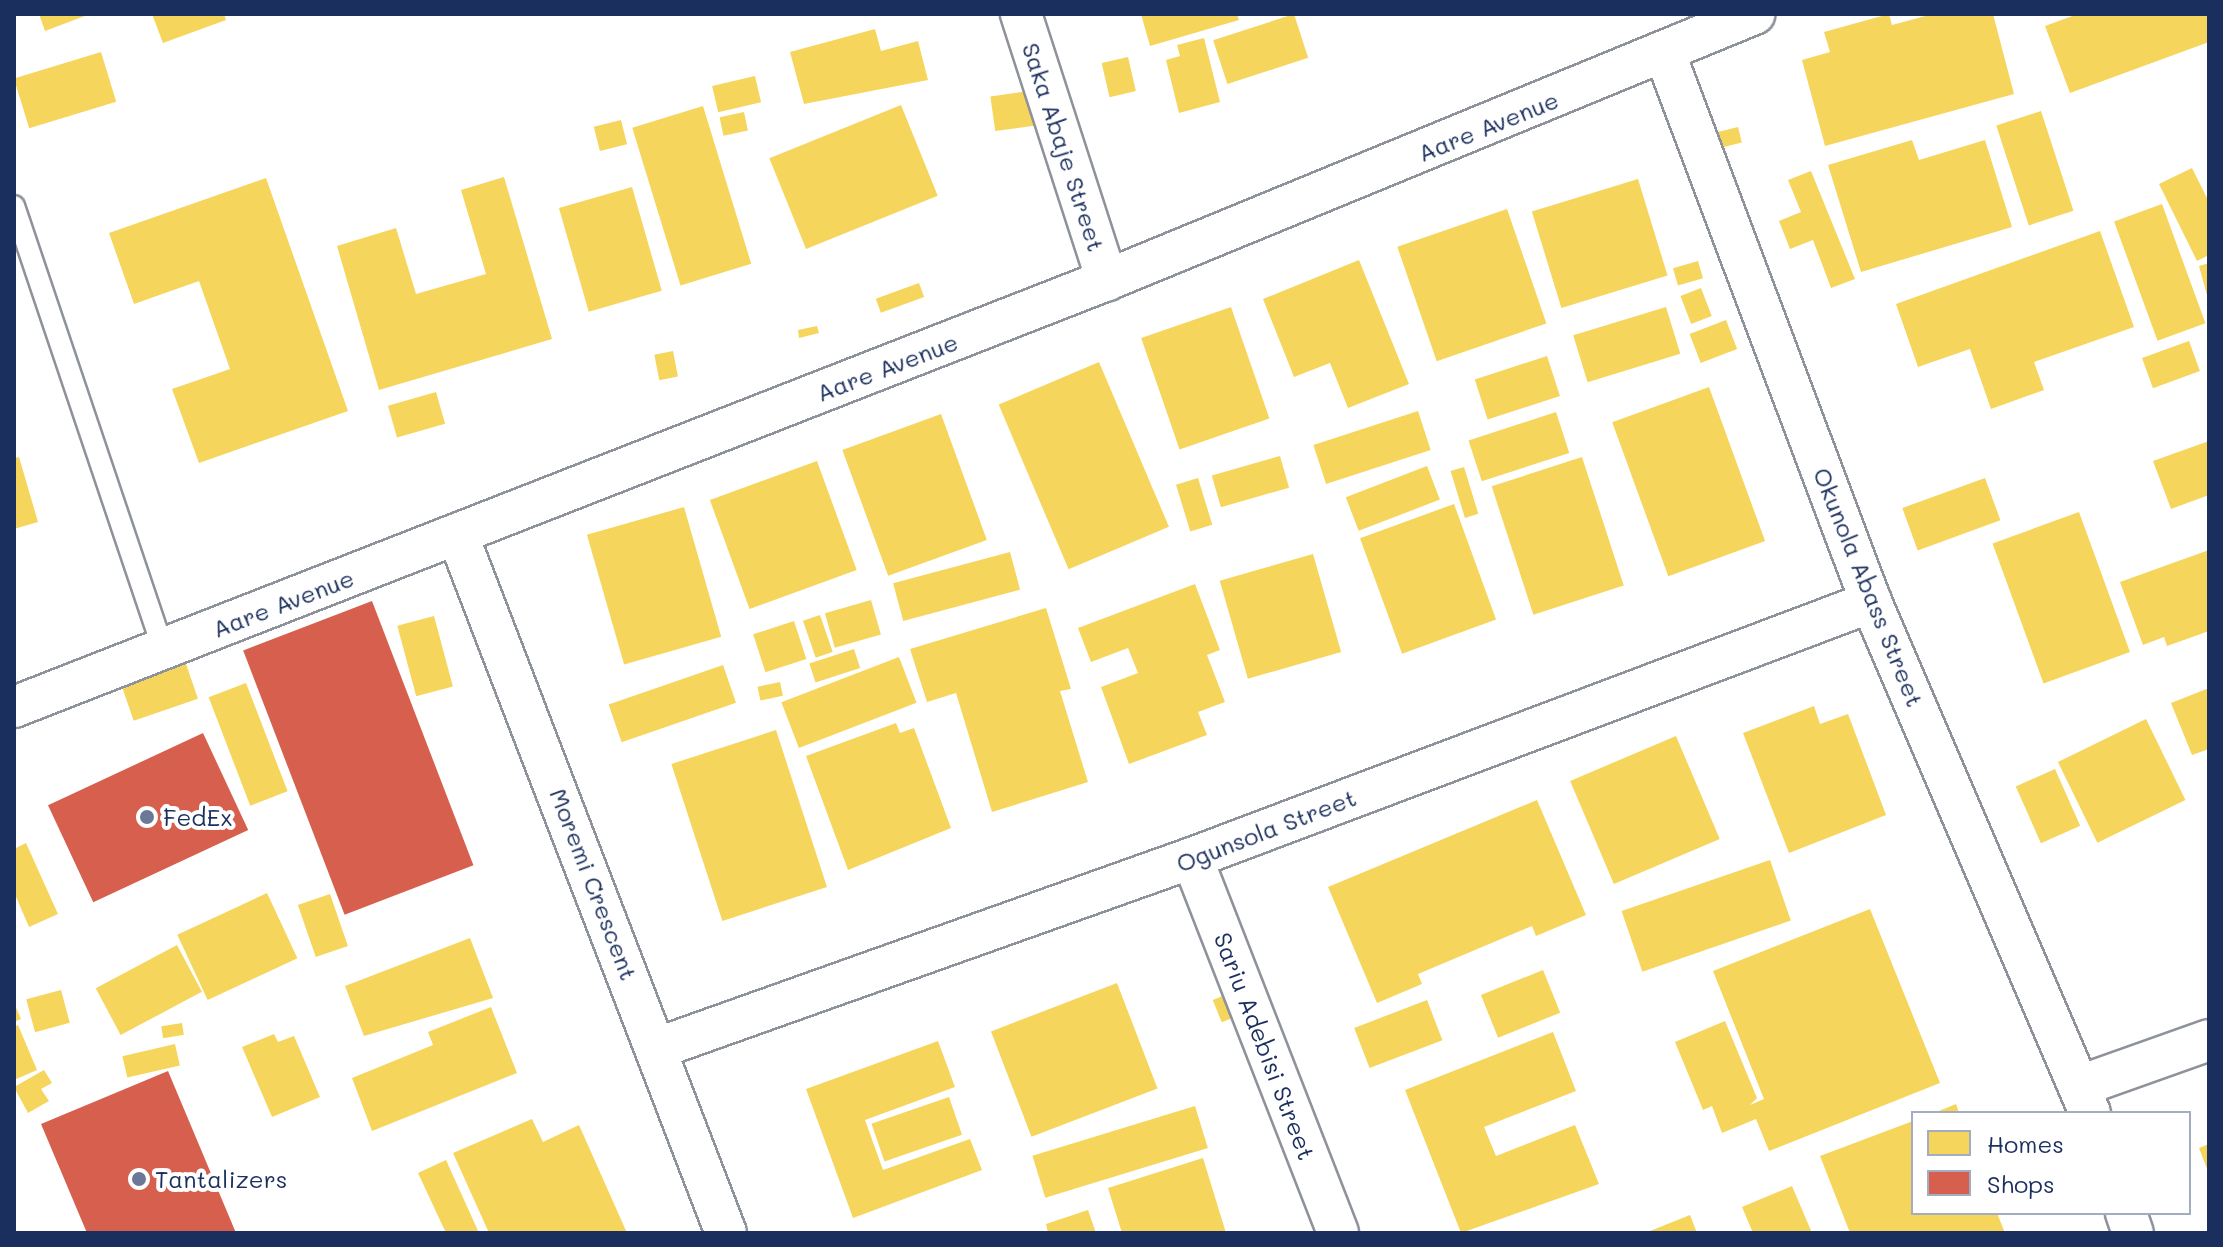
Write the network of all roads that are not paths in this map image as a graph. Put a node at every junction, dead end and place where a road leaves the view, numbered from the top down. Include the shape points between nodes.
1 (1021, 14) edge
2 (1754, 14) edge
3 (1665, 54) junction
4 (14, 206) edge
5 (1107, 280) junction
6 (458, 536) junction
7 (1871, 602) junction
8 (163, 650) junction
9 (14, 707) edge
10 (1192, 858) junction
11 (2209, 1040) edge
12 (658, 1048) junction
13 (2085, 1100) edge
14 (726, 1233) edge
15 (1338, 1233) edge

1 - 5 street, Saka Abaje Street
2 - 3 street, Aare Avenue
3 - 5 street, Aare Avenue
3 - 7 street, Okunola Abass Street
4 - 8 lane
5 - 6 street, Aare Avenue
6 - 8 street, Aare Avenue
6 - 12 street, Moremi Crescent
7 - 10 street, Ogunsola Street
7 - 13 street, Okunola Abass Street
8 - 9 street, Aare Avenue
10 - 12 street, Ogunsola Street
10 - 15 street, Sariu Adebisi Street
11 - 13 street
12 - 14 street, Moremi Crescent

